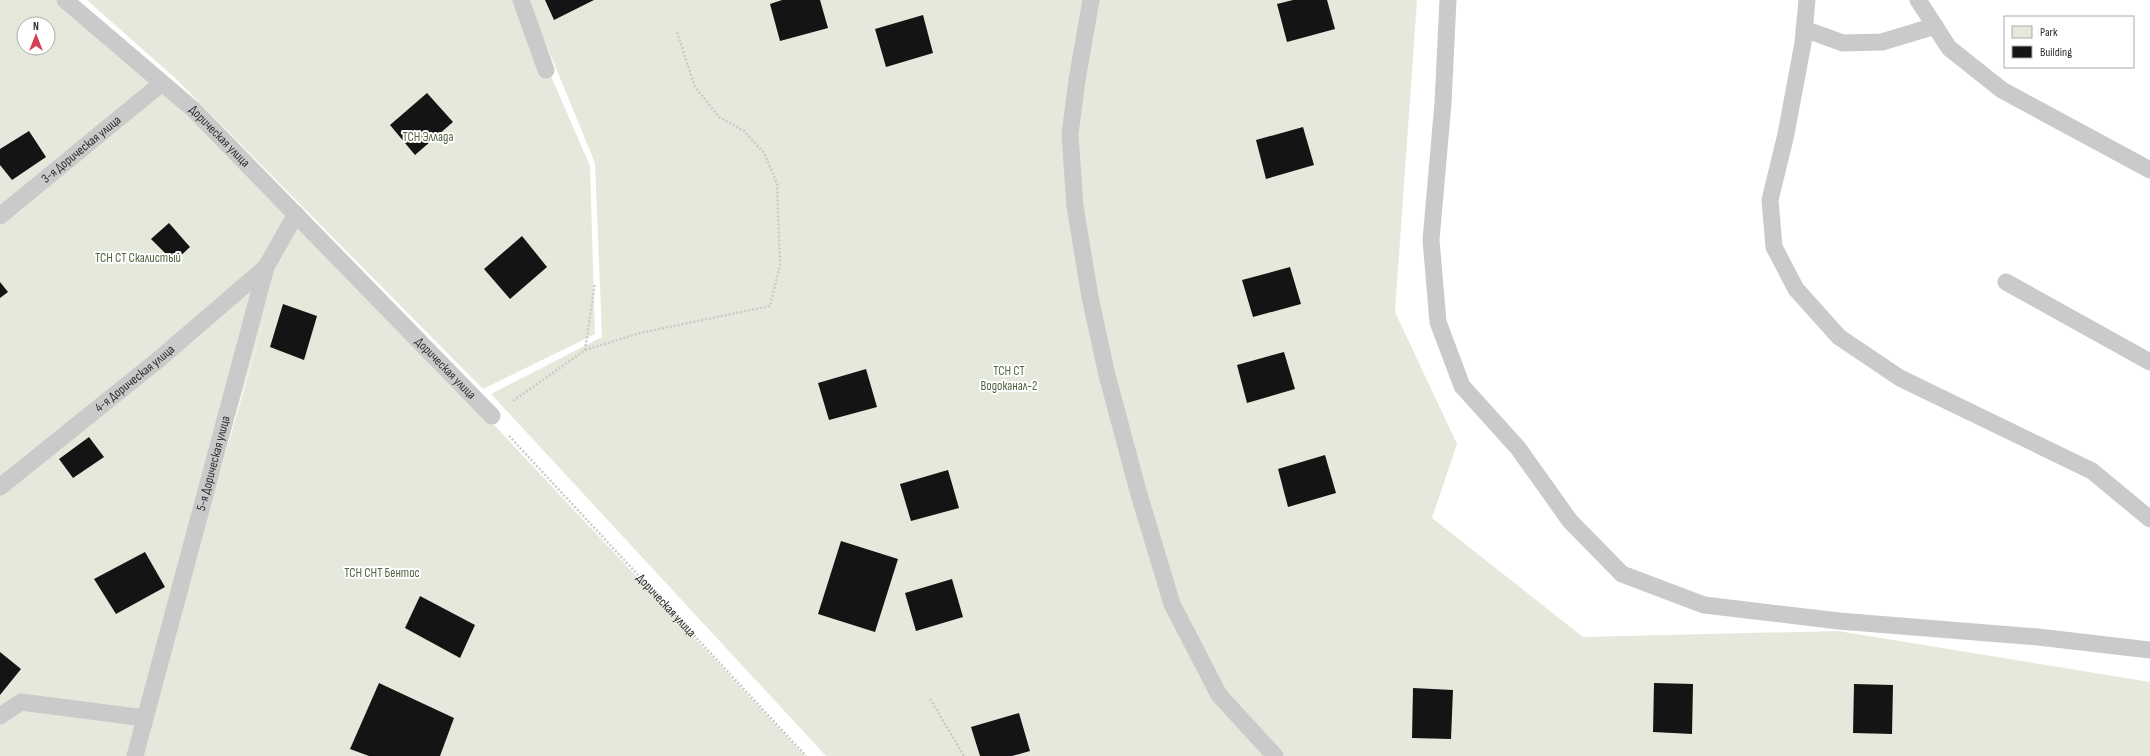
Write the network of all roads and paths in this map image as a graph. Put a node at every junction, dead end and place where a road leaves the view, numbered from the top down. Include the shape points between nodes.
1 (65, 0) edge
2 (521, 0) edge
3 (1091, 0) edge
4 (1448, 0) edge
5 (1807, 0) edge
6 (1918, 0) edge
7 (1935, 26) junction
8 (1804, 29) junction
9 (677, 32) dead end
10 (546, 70) dead end
11 (162, 83) junction
12 (2150, 170) edge
13 (296, 214) junction
14 (0, 216) edge
15 (266, 266) junction
16 (2006, 282) dead end
17 (594, 283) dead end
18 (585, 350) junction
19 (2150, 362) edge
20 (492, 416) junction
21 (0, 487) edge
22 (2150, 519) edge
23 (2150, 650) edge
24 (930, 699) dead end
25 (0, 716) edge
26 (145, 718) junction
27 (135, 756) edge
28 (806, 756) edge
29 (964, 756) edge
30 (1275, 756) edge

1 - 11 lane, Дорическая улица
2 - 10 lane
3 - 30 lane via 1070,134 1075,206 1090,297 1107,375 1172,604 1219,695
4 - 23 lane via 1443,103 1431,240 1438,322 1462,386 1518,448 1570,521 1622,574 1704,605 1839,621 2038,637
5 - 8 lane
6 - 7 lane
7 - 8 lane via 1882,42 1843,43
7 - 12 lane via 1949,48 2002,90
8 - 22 lane via 1787,126 1770,200 1774,247 1796,289 1839,337 1900,378 2092,471
9 - 18 path via 695,87 720,117 744,131 764,152 777,183 780,265 770,306 640,333
11 - 13 lane, Дорическая улица via 194,110
11 - 14 lane, 3-я Дорическая улица
13 - 15 lane, 5-я Дорическая улица
13 - 20 lane, Дорическая улица
15 - 21 lane, 4-я Дорическая улица via 158,360
15 - 26 lane, 5-я Дорическая улица
16 - 19 lane
17 - 18 path
18 - 20 path
20 - 28 path, Дорическая улица
24 - 29 path
25 - 26 lane via 21,702
26 - 27 lane, 5-я Дорическая улица

